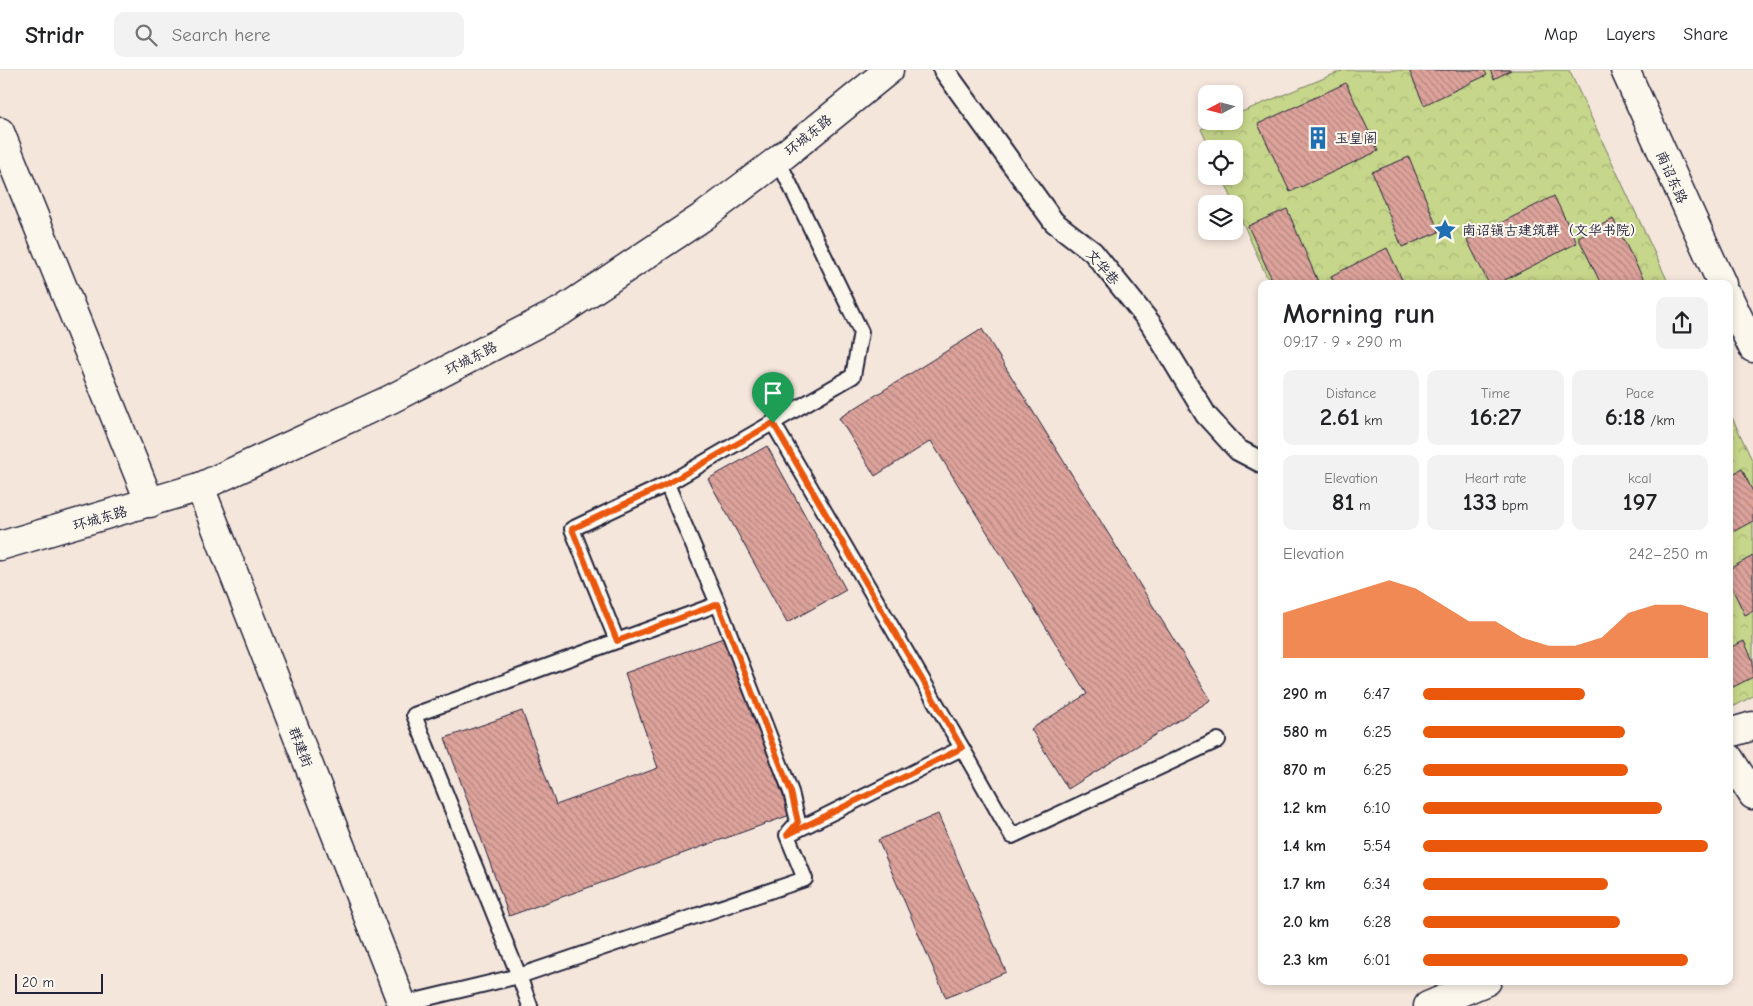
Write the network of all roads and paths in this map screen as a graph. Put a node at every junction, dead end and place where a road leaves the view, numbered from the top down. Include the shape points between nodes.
1 (889, 70) edge
2 (944, 70) edge
3 (1624, 70) edge
4 (0, 132) edge
5 (778, 160) junction
6 (1720, 280) edge
7 (1733, 306) edge
8 (1753, 348) edge
9 (773, 423) junction
10 (1258, 460) edge
11 (667, 484) junction
12 (200, 487) junction
13 (150, 503) junction
14 (0, 546) edge
15 (718, 604) junction
16 (617, 641) junction
17 (1753, 726) edge
18 (1733, 732) edge
19 (1218, 740) dead end
20 (962, 748) junction
21 (1733, 764) edge
22 (1753, 796) edge
23 (787, 835) junction
24 (519, 976) junction
25 (1478, 985) edge
26 (401, 1005) edge
27 (530, 1006) edge
28 (1428, 1006) edge

1 - 5 main road, 环城东路
2 - 10 street, 文华巷 via 1054,222 1093,252 1151,324 1206,415 1238,450
3 - 6 main road, 南诏东路
4 - 13 main road
5 - 9 lane via 861,332 853,376
5 - 12 main road, 环城东路 via 704,216 563,310 391,399
7 - 8 main road
9 - 11 lane
9 - 20 lane
11 - 15 lane
11 - 16 lane via 572,529
12 - 13 main road, 环城东路
12 - 26 main road, 群建街
13 - 14 main road, 环城东路
15 - 16 lane
15 - 23 lane via 791,792 798,822
16 - 24 lane via 414,715
17 - 18 main road
19 - 20 lane via 1012,836
20 - 23 lane
21 - 22 main road
23 - 24 lane via 806,879
24 - 26 lane
24 - 27 lane
25 - 28 main road

